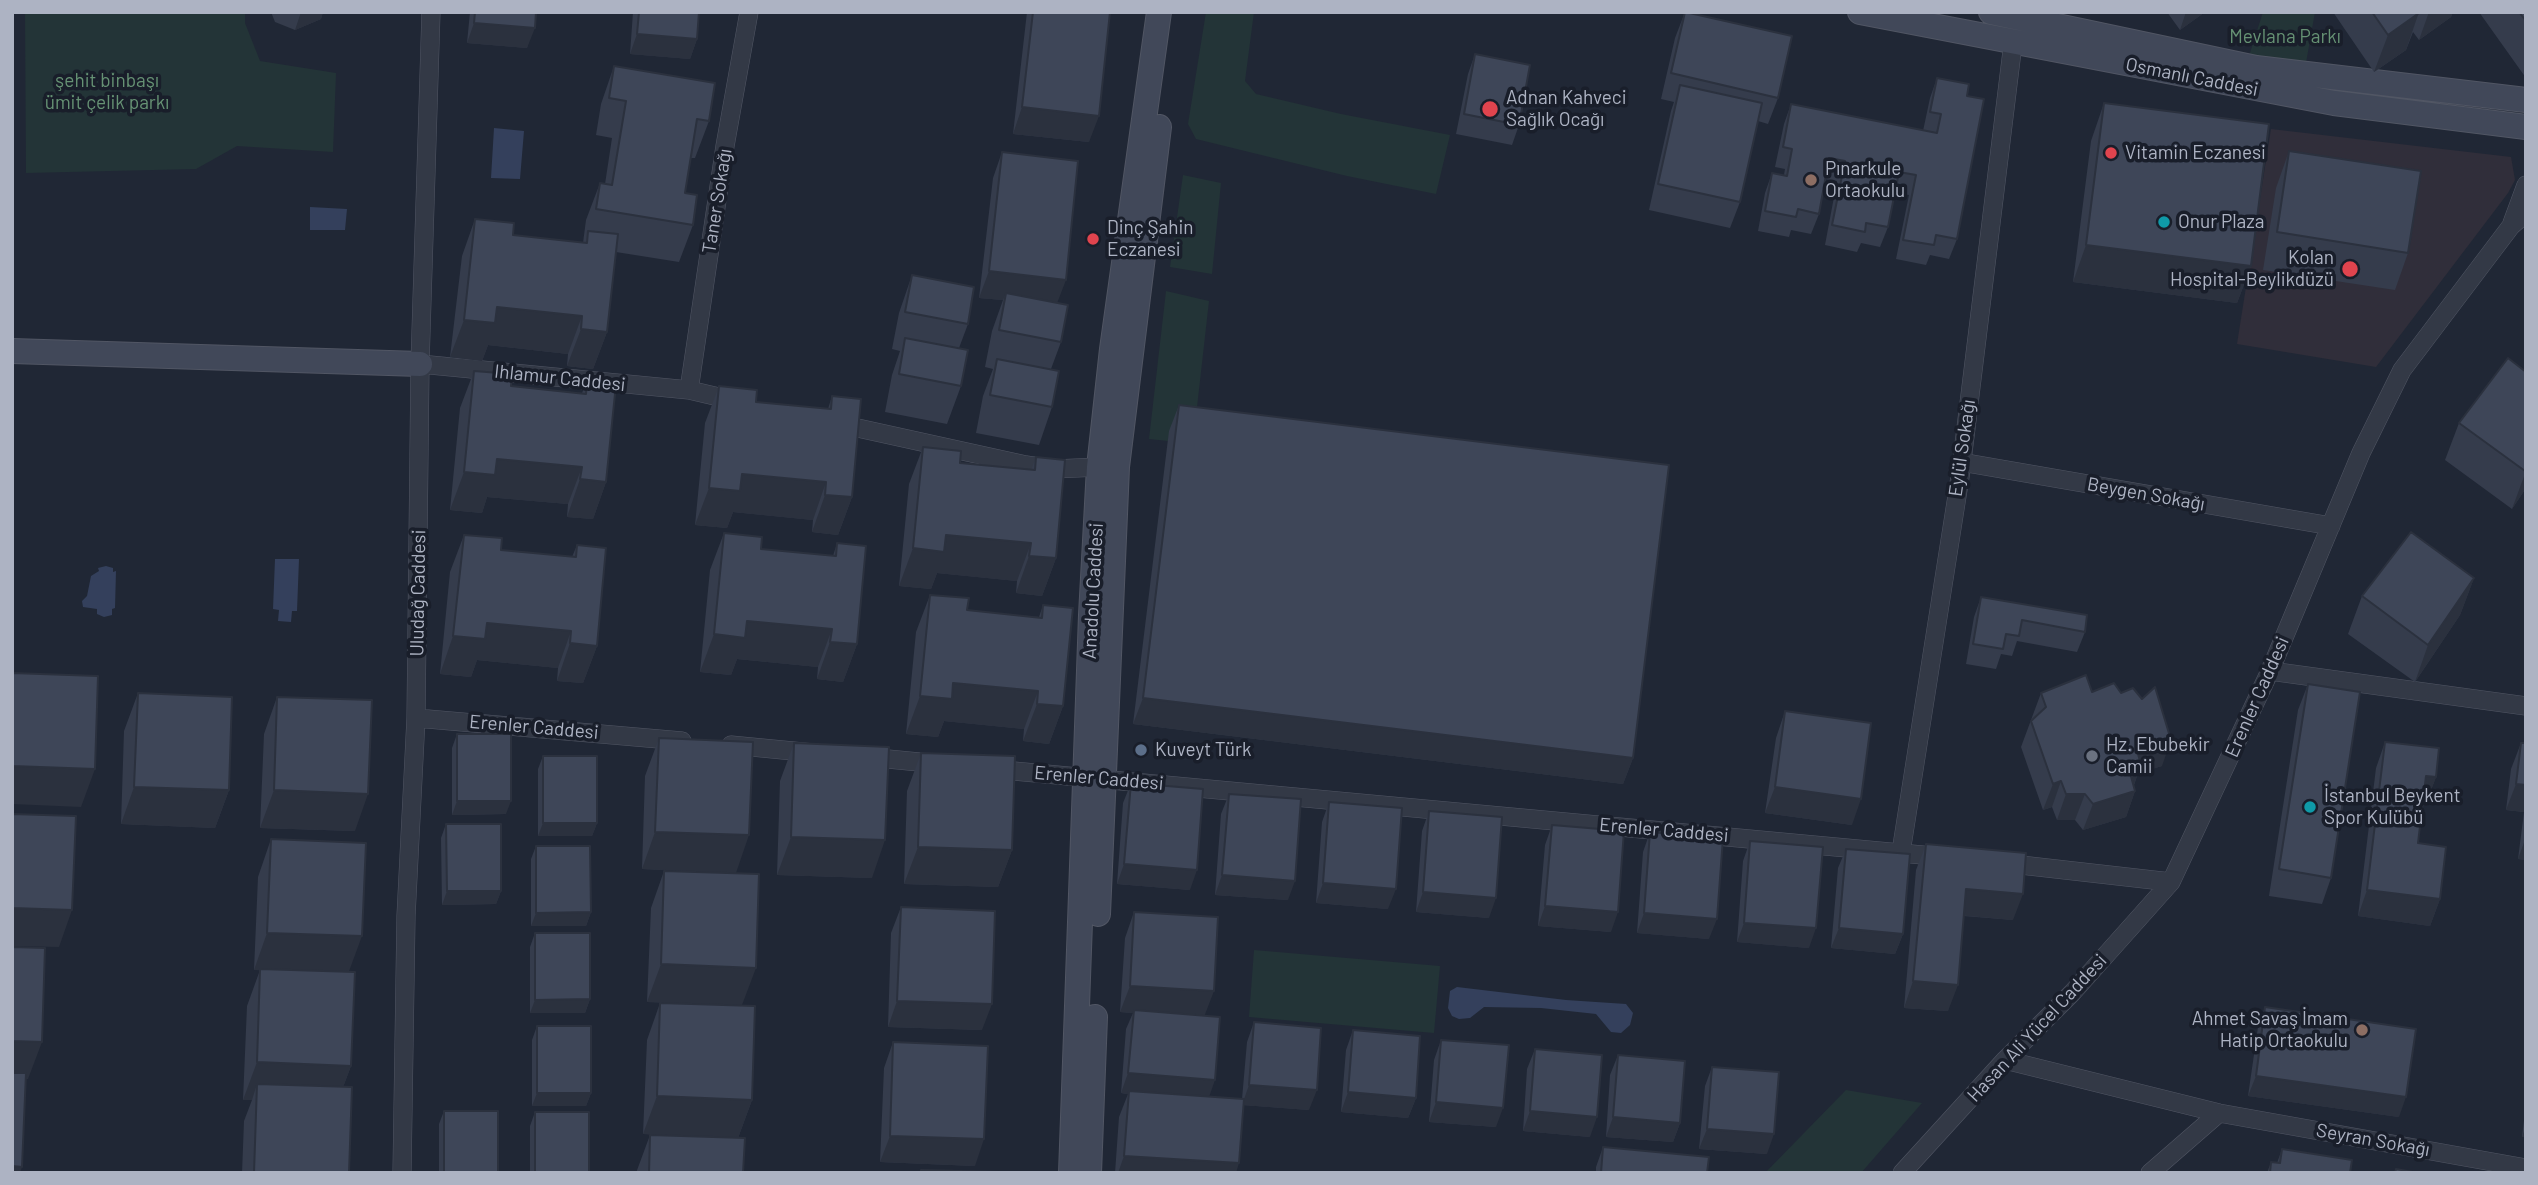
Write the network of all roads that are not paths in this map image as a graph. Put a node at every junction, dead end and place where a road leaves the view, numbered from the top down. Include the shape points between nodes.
1 (431, 12) edge
2 (749, 12) edge
3 (1159, 12) edge
4 (1175, 12) edge
5 (1860, 12) edge
6 (1991, 12) edge
7 (2013, 43) junction
8 (2526, 100) edge
9 (2526, 127) edge
10 (1149, 144) junction
11 (2526, 185) edge
12 (2526, 213) edge
13 (2511, 226) junction
14 (12, 351) edge
15 (420, 364) junction
16 (689, 390) junction
17 (756, 405) edge
18 (823, 420) edge
19 (1961, 462) junction
20 (1108, 467) junction
21 (2331, 526) junction
22 (2270, 671) junction
23 (2526, 706) edge
24 (416, 718) junction
25 (1095, 778) junction
26 (1901, 852) junction
27 (1955, 858) edge
28 (1982, 861) edge
29 (2171, 882) junction
30 (2004, 1060) junction
31 (2219, 1113) junction
32 (2526, 1168) edge
33 (402, 1173) edge
34 (1071, 1173) edge
35 (1089, 1173) edge
36 (1902, 1173) edge
37 (2150, 1173) edge

1 - 15 street, Uludağ Caddesi
2 - 16 street, Taner Sokağı
3 - 10 main road, Anadolu Caddesi
4 - 10 main road, Anadolu Caddesi
5 - 7 main road, Osmanlı Caddesi
6 - 8 main road, Osmanlı Caddesi via 2256,68
7 - 9 main road, Osmanlı Caddesi via 2334,103
7 - 19 street, Eylül Sokağı
10 - 20 main road, Anadolu Caddesi via 1112,349
11 - 13 street
12 - 13 street
13 - 21 street, Erenler Caddesi via 2402,370
14 - 15 main road, Ihlamur Caddesi
15 - 16 street, Ihlamur Caddesi
15 - 24 street, Uludağ Caddesi
16 - 17 street, Ihlamur Caddesi
18 - 20 street via 1026,465
19 - 21 street, Beygen Sokağı
19 - 26 street, Eylül Sokağı
20 - 25 main road, Anadolu Caddesi
21 - 22 street, Erenler Caddesi
22 - 23 street
22 - 29 street, Erenler Caddesi
24 - 25 street, Erenler Caddesi
24 - 33 street, Uludağ Caddesi via 406,916
25 - 26 street, Erenler Caddesi
25 - 34 main road, Anadolu Caddesi
25 - 35 main road, Anadolu Caddesi
26 - 27 street, Erenler Caddesi
28 - 29 street
29 - 30 street, Hasan Ali Yücel Caddesi via 2072,993
30 - 31 street, Seyran Sokağı
30 - 36 street, Hasan Ali Yücel Caddesi
31 - 32 street, Seyran Sokağı
31 - 37 street

